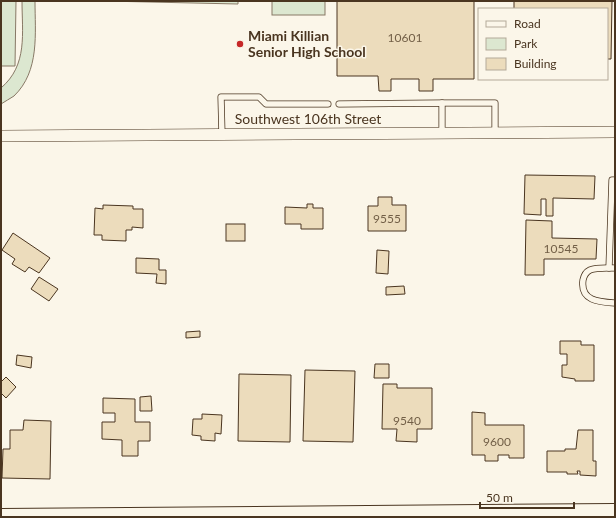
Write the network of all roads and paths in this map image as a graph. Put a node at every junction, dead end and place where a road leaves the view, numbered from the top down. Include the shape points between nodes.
1 (442, 103) junction
2 (328, 104) dead end
3 (339, 104) dead end
4 (615, 132) edge
5 (442, 133) junction
6 (495, 133) junction
7 (222, 135) junction
8 (1, 136) edge
9 (615, 180) edge
10 (612, 268) edge
11 (615, 303) edge
12 (615, 512) edge
13 (1, 517) edge

1 - 3 lane
1 - 5 lane
1 - 6 lane via 495,103
2 - 7 lane via 266,104 259,97 221,97
4 - 6 street, Southwest 106th Street
5 - 6 street, Southwest 106th Street
5 - 7 street, Southwest 106th Street
7 - 8 street, Southwest 106th Street
9 - 10 lane via 612,180
10 - 11 lane via 594,269 586,273 583,289 590,298
12 - 13 street

